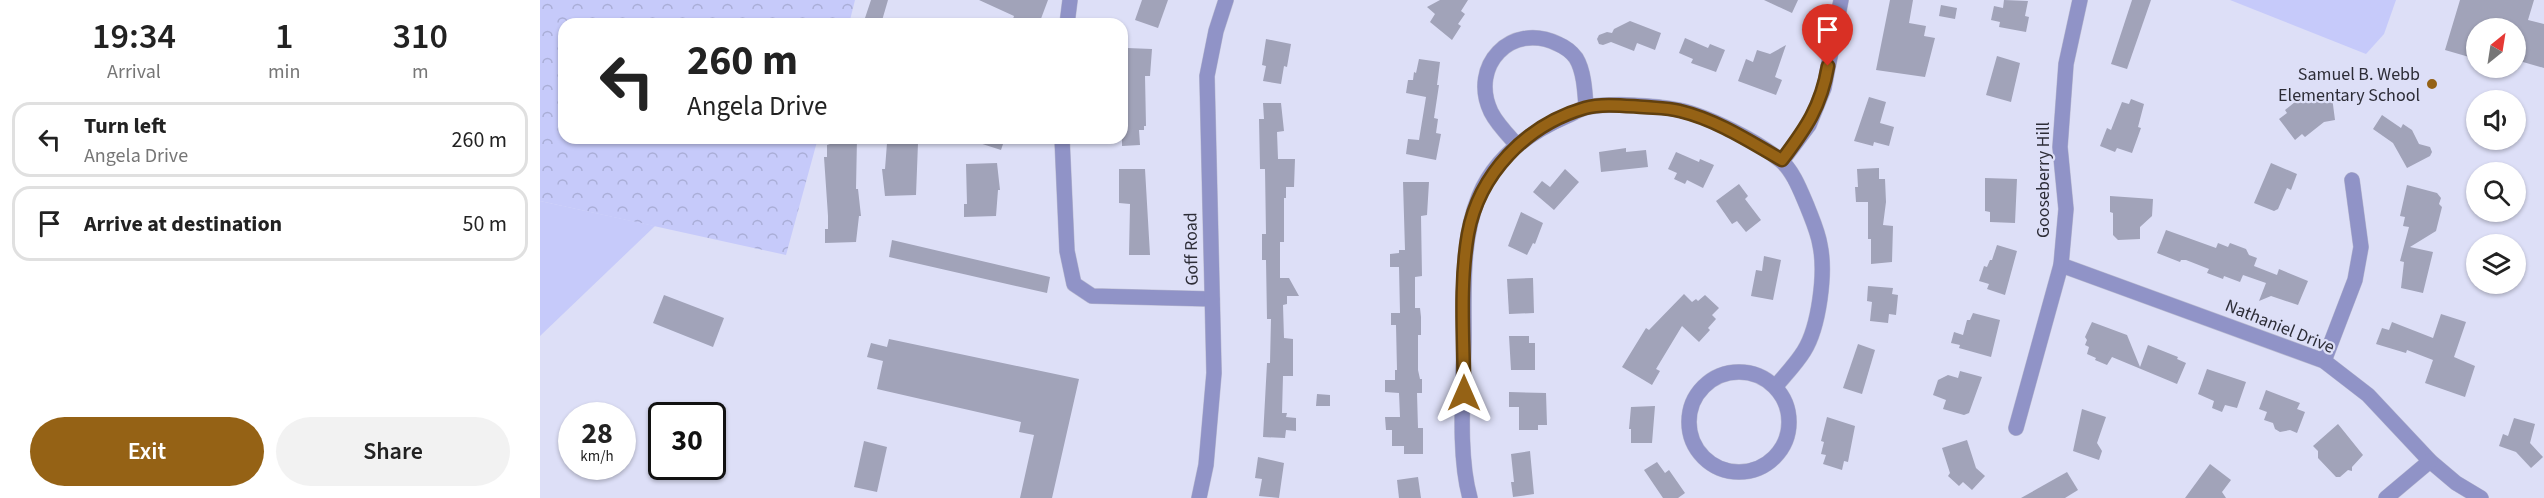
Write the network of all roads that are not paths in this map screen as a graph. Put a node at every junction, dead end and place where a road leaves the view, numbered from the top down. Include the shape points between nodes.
1 (1070, 0) edge
2 (1226, 0) edge
3 (1841, 0) edge
4 (2080, 0) edge
5 (1068, 18) edge
6 (1586, 107) junction
7 (1062, 144) edge
8 (1517, 145) junction
9 (1782, 160) junction
10 (2352, 180) dead end
11 (2061, 265) junction
12 (1212, 299) junction
13 (2324, 361) junction
14 (1776, 386) junction
15 (2016, 429) dead end
16 (2430, 461) junction
17 (1199, 498) edge
18 (1470, 498) edge
19 (2386, 498) edge
20 (2481, 498) edge

1 - 5 street
2 - 12 street, Goff Road via 1207,76
3 - 9 street via 1824,88 1809,125
4 - 11 street, Gooseberry Hill via 2064,88 2060,147 2066,209
6 - 8 street via 1548,124
6 - 8 street via 1581,72 1576,58 1566,48 1549,39 1512,41 1491,61 1486,80 1491,112
6 - 9 street via 1679,110 1727,128
7 - 12 street via 1067,251 1074,284 1092,296
8 - 18 street via 1495,169 1479,196 1468,233 1464,274 1464,437
9 - 14 street via 1800,188 1811,217 1823,271 1815,324 1805,350
10 - 13 street via 2361,248 2355,280
11 - 13 street, Nathaniel Drive
11 - 15 street, Gooseberry Hill
12 - 17 street, Goff Road via 1214,373 1206,465
13 - 16 street, Nathaniel Drive via 2368,395
14 - 14 street via 1787,406 1790,428 1782,450 1766,465 1744,472 1722,470 1703,458 1691,438 1689,416 1697,394 1713,379 1734,371 1756,374
16 - 19 street
16 - 20 street, Nathaniel Drive

